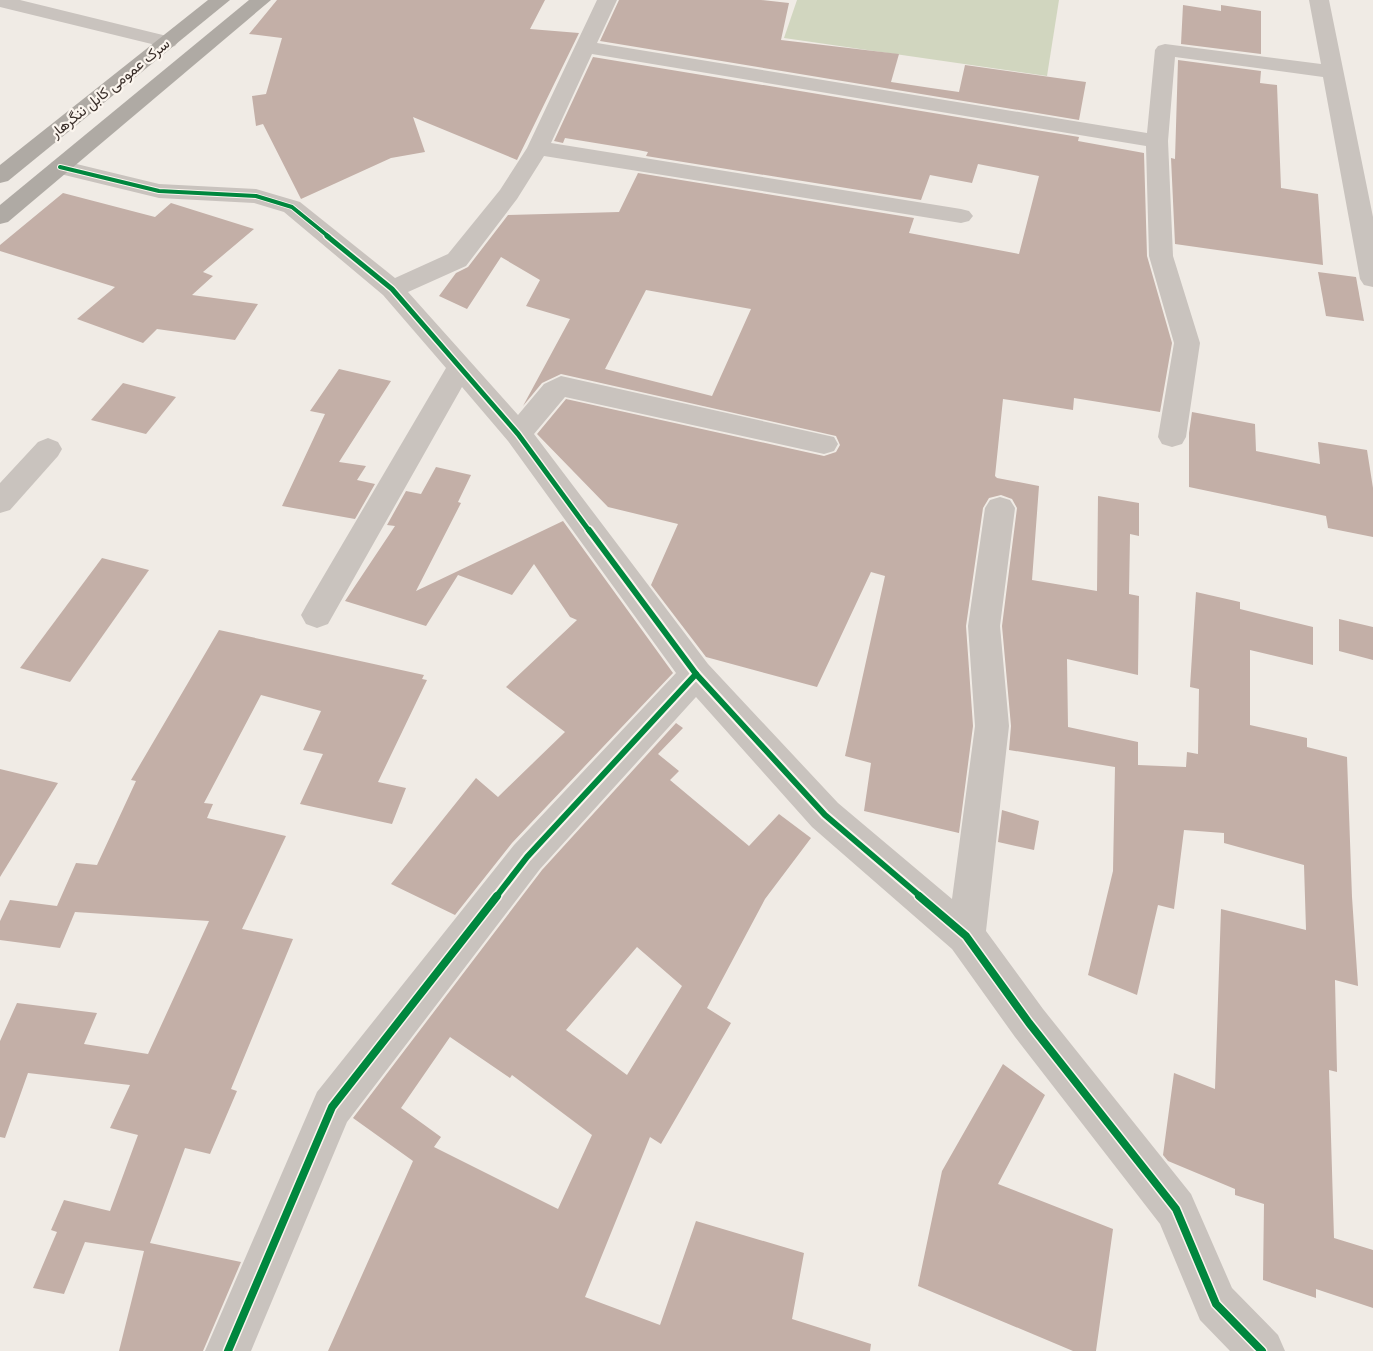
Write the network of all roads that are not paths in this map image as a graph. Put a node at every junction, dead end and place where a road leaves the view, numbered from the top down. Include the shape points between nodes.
1 (220, 0) edge
2 (261, 0) edge
3 (607, 0) edge
4 (1319, 0) edge
5 (0, 1) edge
6 (168, 42) junction
7 (585, 47) junction
8 (1334, 72) junction
9 (1157, 141) junction
10 (538, 148) junction
11 (60, 167) junction
12 (0, 176) edge
13 (961, 216) dead end
14 (0, 217) edge
15 (1373, 279) edge
16 (393, 289) junction
17 (459, 368) junction
18 (518, 434) junction
19 (1172, 437) dead end
20 (824, 444) dead end
21 (48, 449) dead end
22 (0, 502) edge
23 (1000, 508) dead end
24 (317, 615) dead end
25 (696, 674) junction
26 (966, 936) junction
27 (228, 1351) edge
28 (1263, 1351) edge

1 - 6 highway, سرک عمومی کابل ننگرهار
2 - 11 highway, سرک عمومی کابل ننگرهار
3 - 7 street
4 - 8 street
5 - 6 street
6 - 12 highway, سرک عمومی کابل ننگرهار
7 - 9 street
7 - 10 street
8 - 9 street via 1165,50
8 - 15 street
9 - 19 street via 1161,256 1187,343
10 - 13 street
10 - 16 street via 509,194 457,260
11 - 14 highway, سرک عمومی کابل ننگرهار
11 - 16 street via 159,191 256,196 292,207
16 - 17 street
17 - 18 street
17 - 24 street
18 - 20 street via 561,386
18 - 25 street
21 - 22 street
23 - 26 street via 984,626 992,726
25 - 26 street via 825,815
25 - 27 street via 527,856 332,1107
26 - 28 street via 1029,1023 1176,1209 1216,1304

